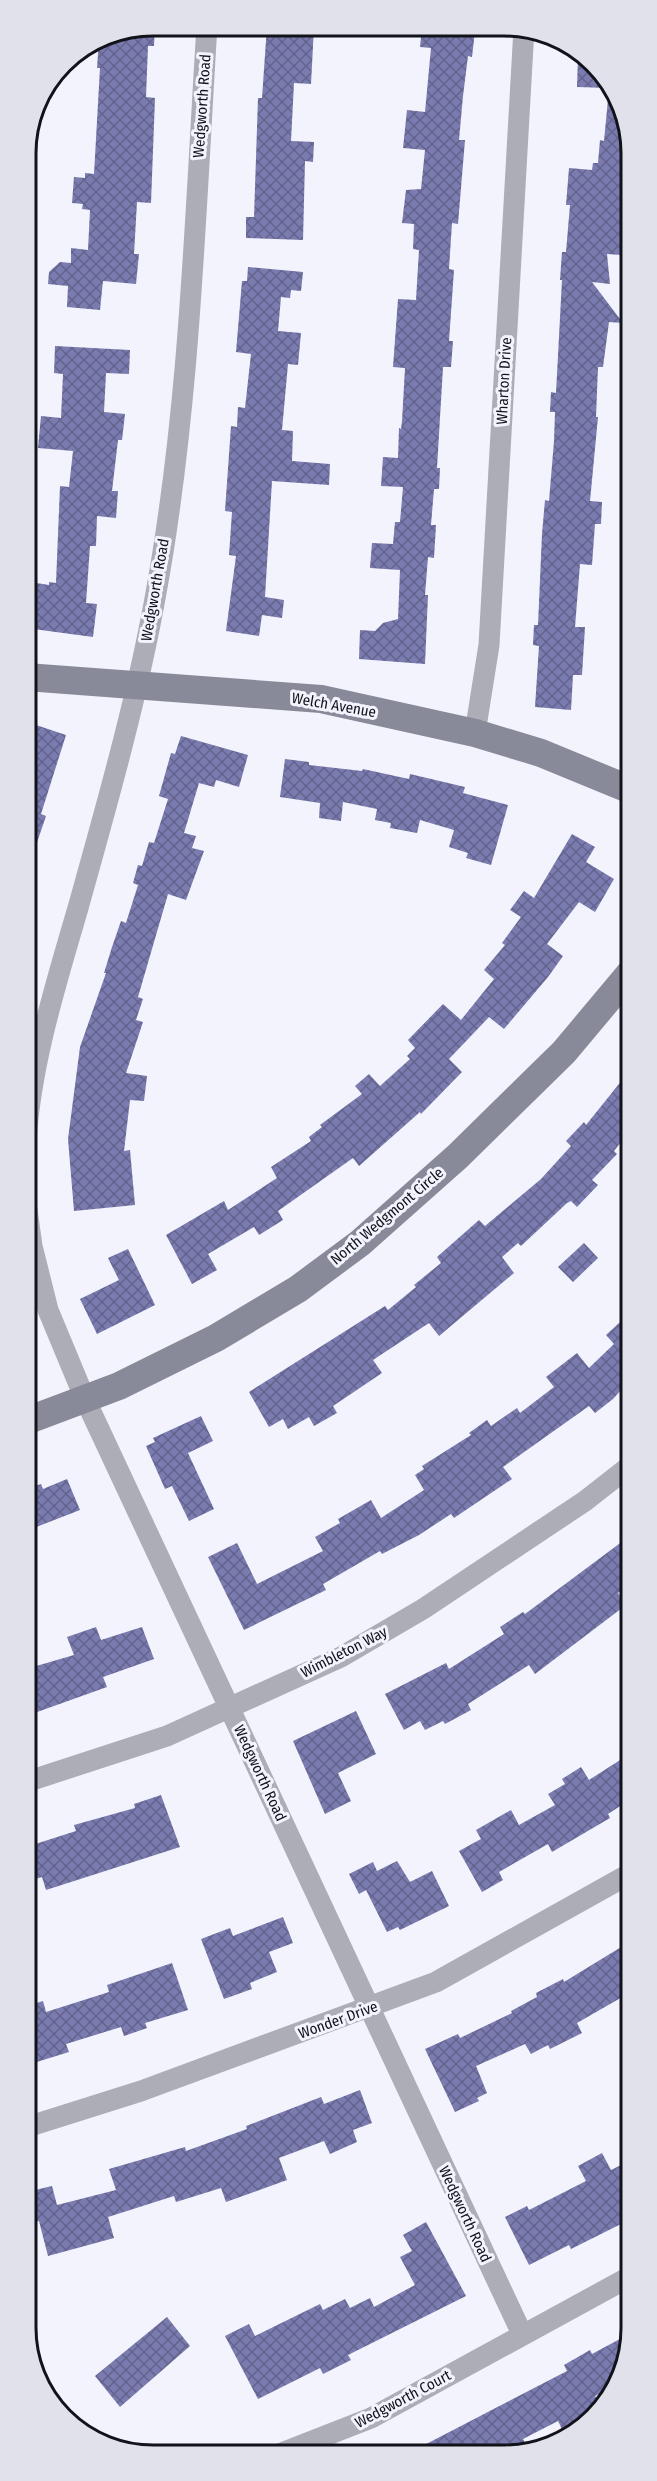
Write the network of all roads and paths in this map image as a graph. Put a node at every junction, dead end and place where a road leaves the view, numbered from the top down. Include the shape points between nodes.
1 (206, 36) edge
2 (523, 38) edge
3 (36, 678) edge
4 (136, 684) junction
5 (475, 733) junction
6 (621, 786) edge
7 (621, 984) edge
8 (36, 1075) edge
9 (36, 1262) edge
10 (86, 1399) junction
11 (36, 1417) edge
12 (621, 1473) edge
13 (230, 1707) junction
14 (36, 1779) edge
15 (621, 1879) edge
16 (369, 2009) junction
17 (36, 2124) edge
18 (621, 2281) edge
19 (522, 2334) junction
20 (302, 2445) edge

1 - 4 street, Wedgworth Road via 183,412 156,593
2 - 5 street, Wharton Drive via 489,645
3 - 4 street, Welch Avenue
4 - 5 street, Welch Avenue via 321,699
4 - 8 street, Wedgworth Road via 47,1018
5 - 6 street, Welch Avenue via 540,753
7 - 10 street, North Wedgmont Circle via 564,1052 458,1156 360,1243 298,1289 216,1338
9 - 10 street, Wedgworth Road via 48,1310
10 - 11 street, North Wedgmont Circle
10 - 13 street, Wedgworth Road
12 - 13 street, Wimbleton Way via 423,1610 341,1657
13 - 14 street, Wimbleton Way via 167,1736
13 - 16 street, Wedgworth Road
15 - 16 street, Wonder Drive via 436,1982
16 - 17 street, Wonder Drive
16 - 19 street, Wedgworth Road
18 - 19 street, Wedgworth Court
19 - 20 street, Wedgworth Court via 372,2418

